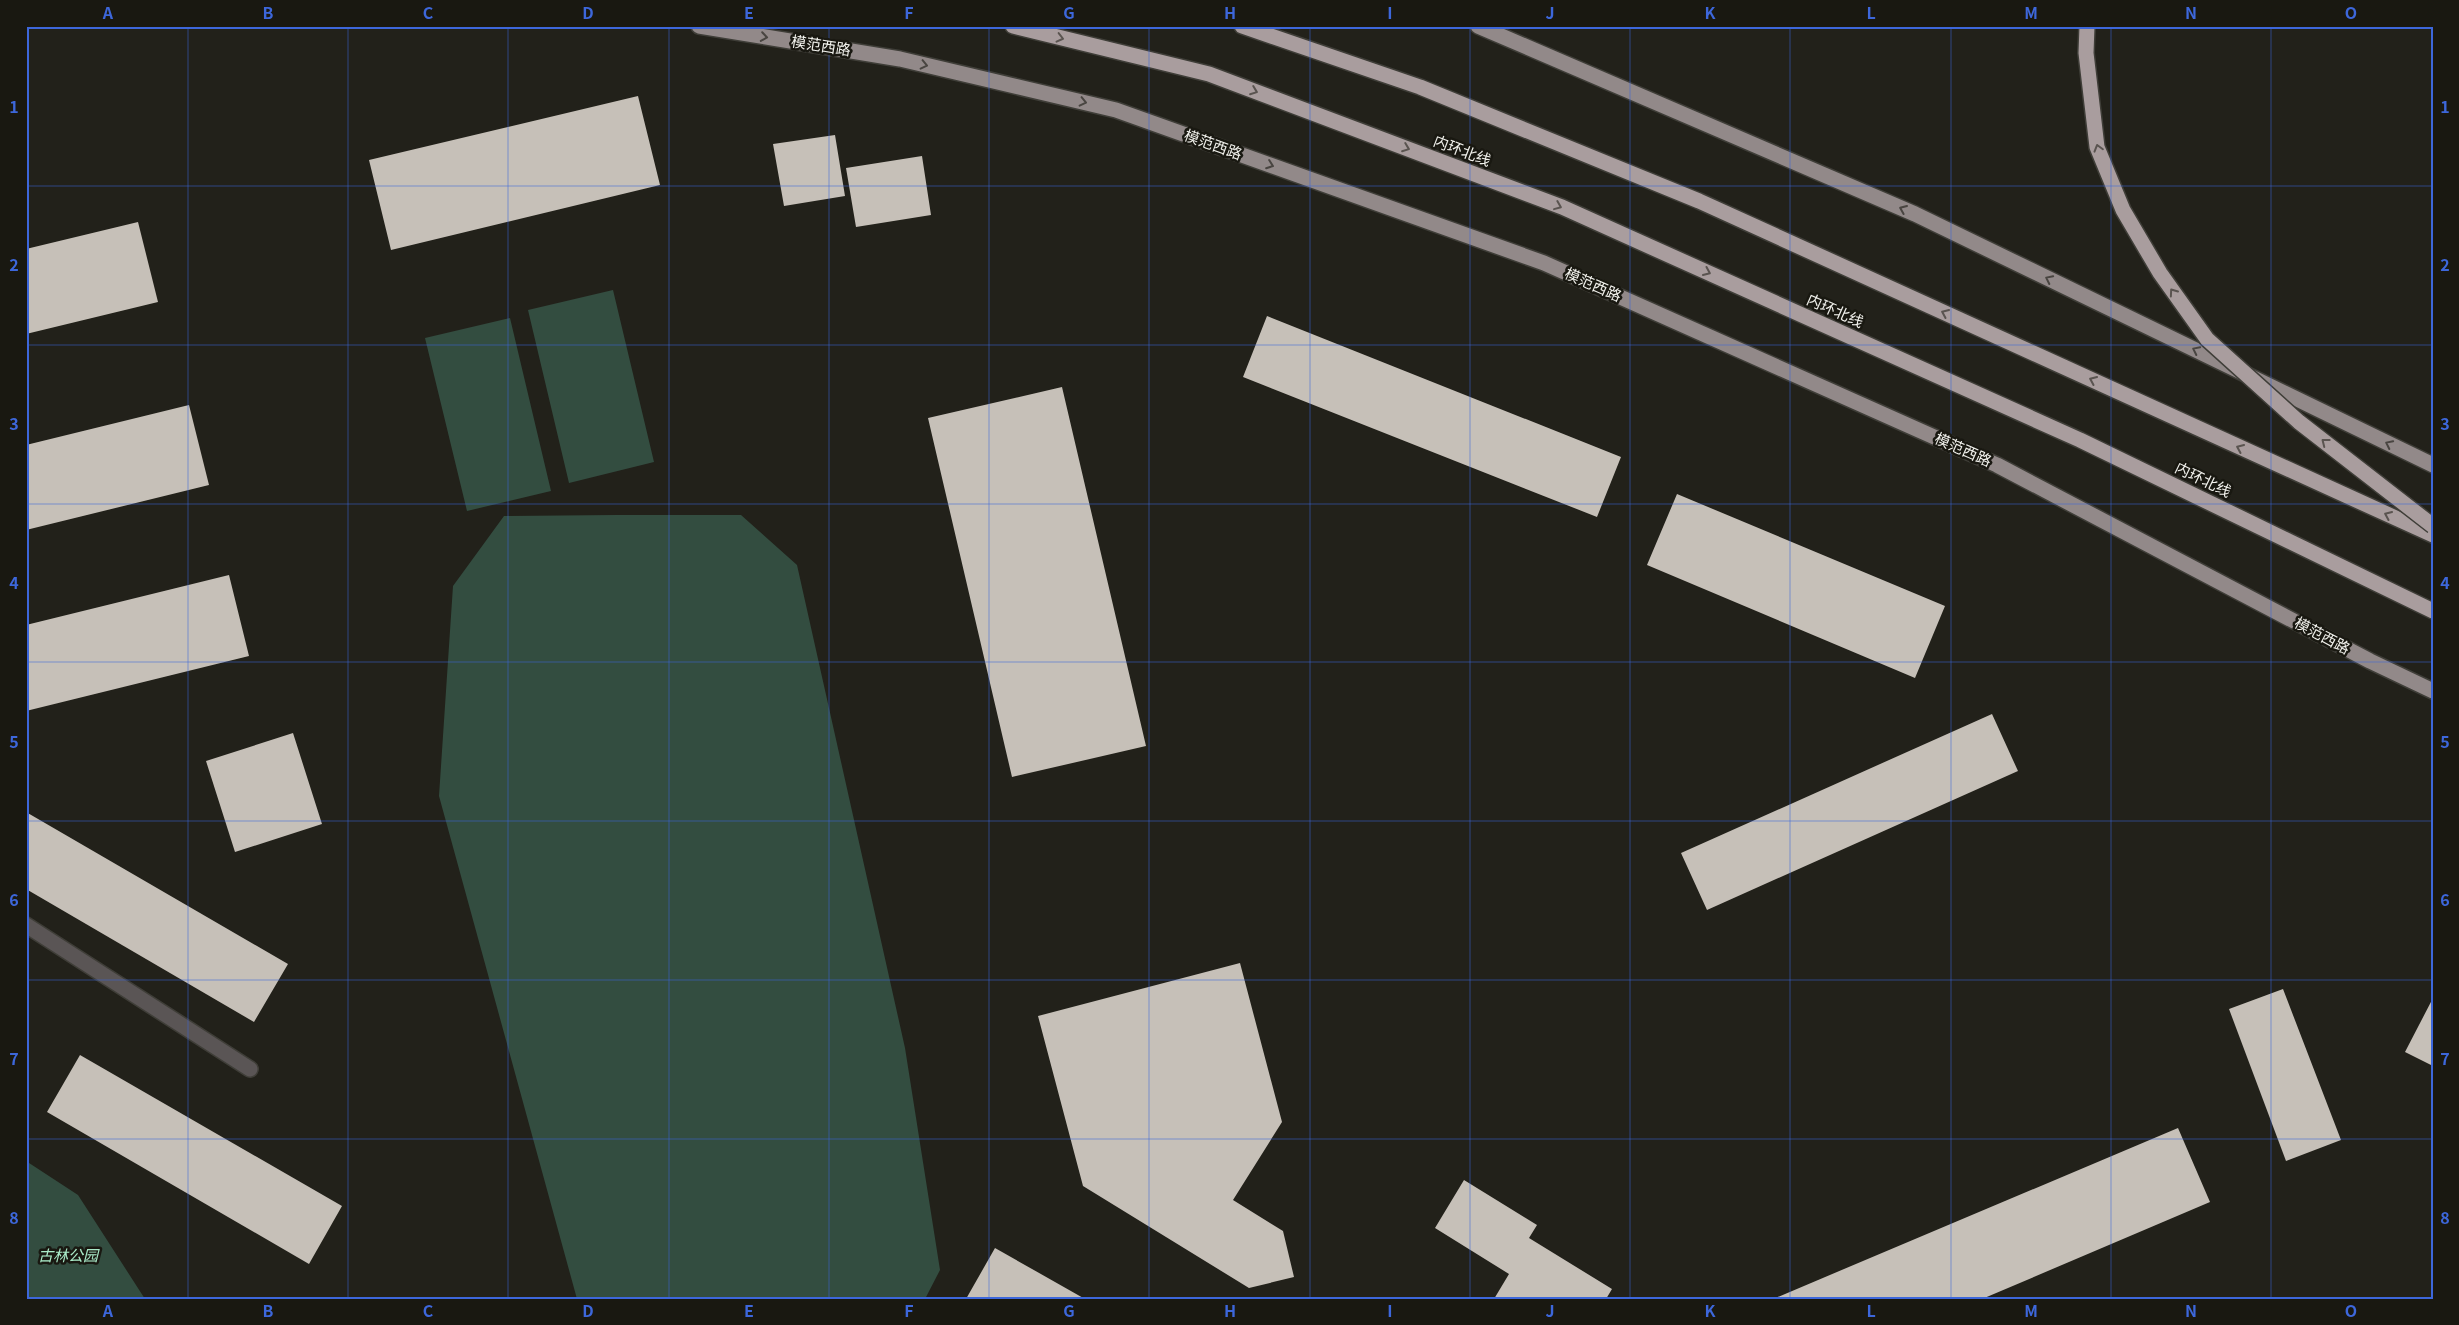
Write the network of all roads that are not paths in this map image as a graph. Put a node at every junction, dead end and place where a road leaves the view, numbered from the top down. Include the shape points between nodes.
1 (699, 26) edge
2 (1013, 26) edge
3 (1242, 26) edge
4 (1478, 26) edge
5 (2087, 26) edge
6 (2433, 465) edge
7 (2433, 526) edge
8 (2433, 535) edge
9 (2433, 611) edge
10 (2433, 691) edge
11 (26, 925) edge
12 (250, 1068) dead end

1 -> 10 main road, 模范西路 via 900,59 1116,110 1544,263 1997,465
2 -> 9 highway, 内环北线 via 1208,74 1562,207 2080,440
8 -> 3 highway via 1699,201 1420,87
6 -> 4 main road via 1915,214
7 -> 5 highway, bridge via 2299,422 2207,339 2160,273 2123,210 2097,147 2086,53
11 - 12 street

